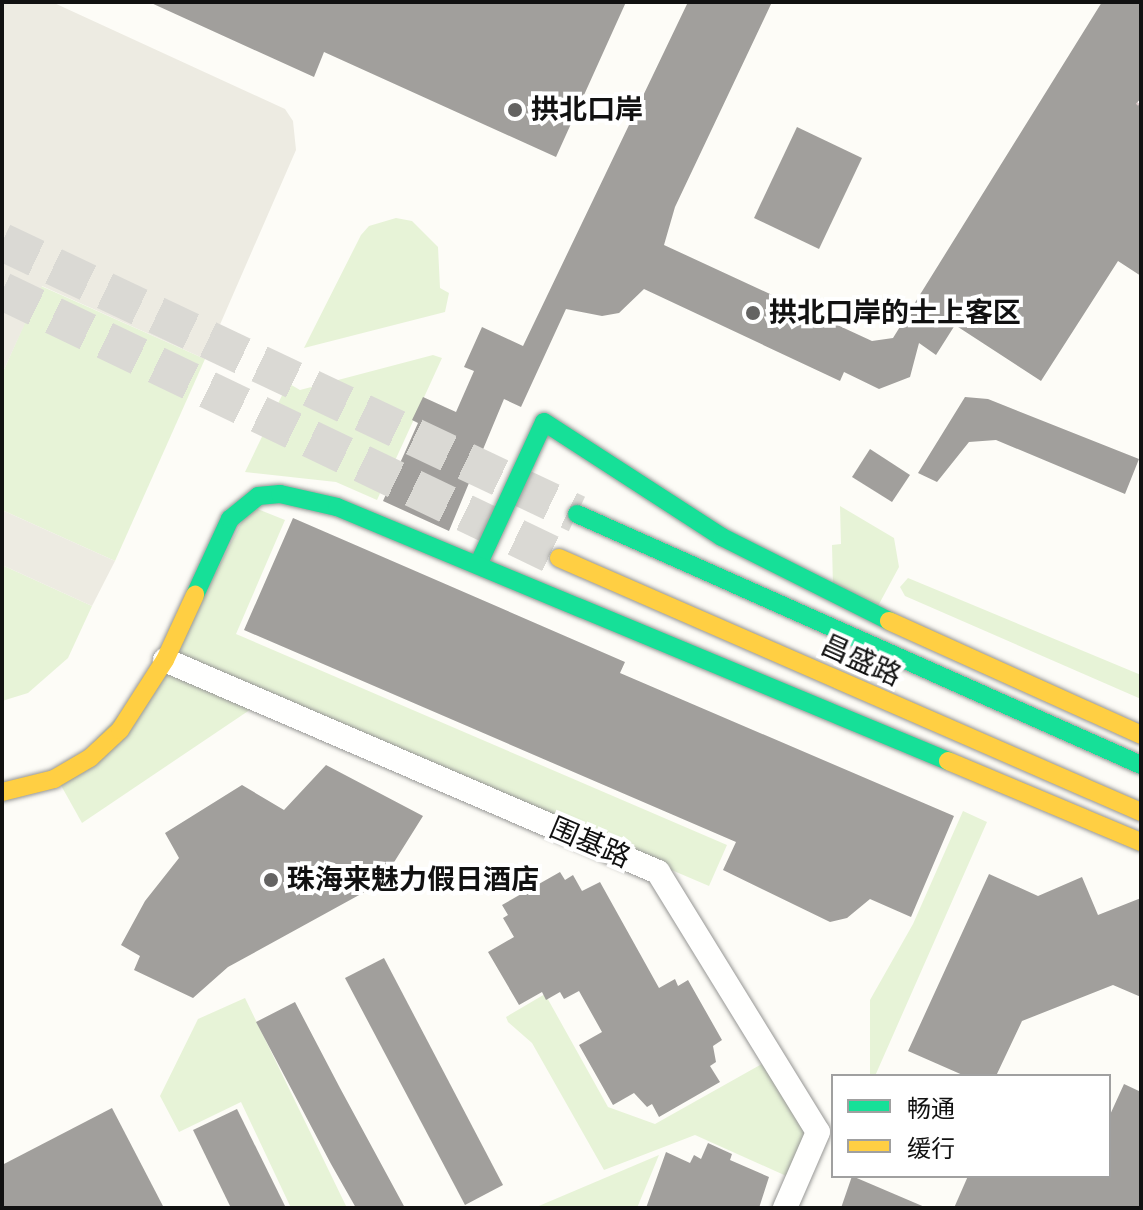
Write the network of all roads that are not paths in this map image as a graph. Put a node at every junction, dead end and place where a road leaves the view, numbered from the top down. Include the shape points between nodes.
1 (577, 514) tunnel mouth
2 (559, 558) tunnel mouth
3 (478, 565) junction
4 (165, 660) junction
5 (1141, 735) edge
6 (1141, 765) edge
7 (2, 792) edge
8 (1141, 812) edge
9 (1141, 842) edge
10 (785, 1208) edge

1 - 6 street, 昌盛路
2 - 8 street, 昌盛路
3 - 4 street via 305,497 258,496 230,519
3 - 5 street via 544,422 791,575
3 - 9 street
4 - 7 street via 120,730 90,758 54,779
4 - 10 street, 围基路 via 658,872 818,1132

